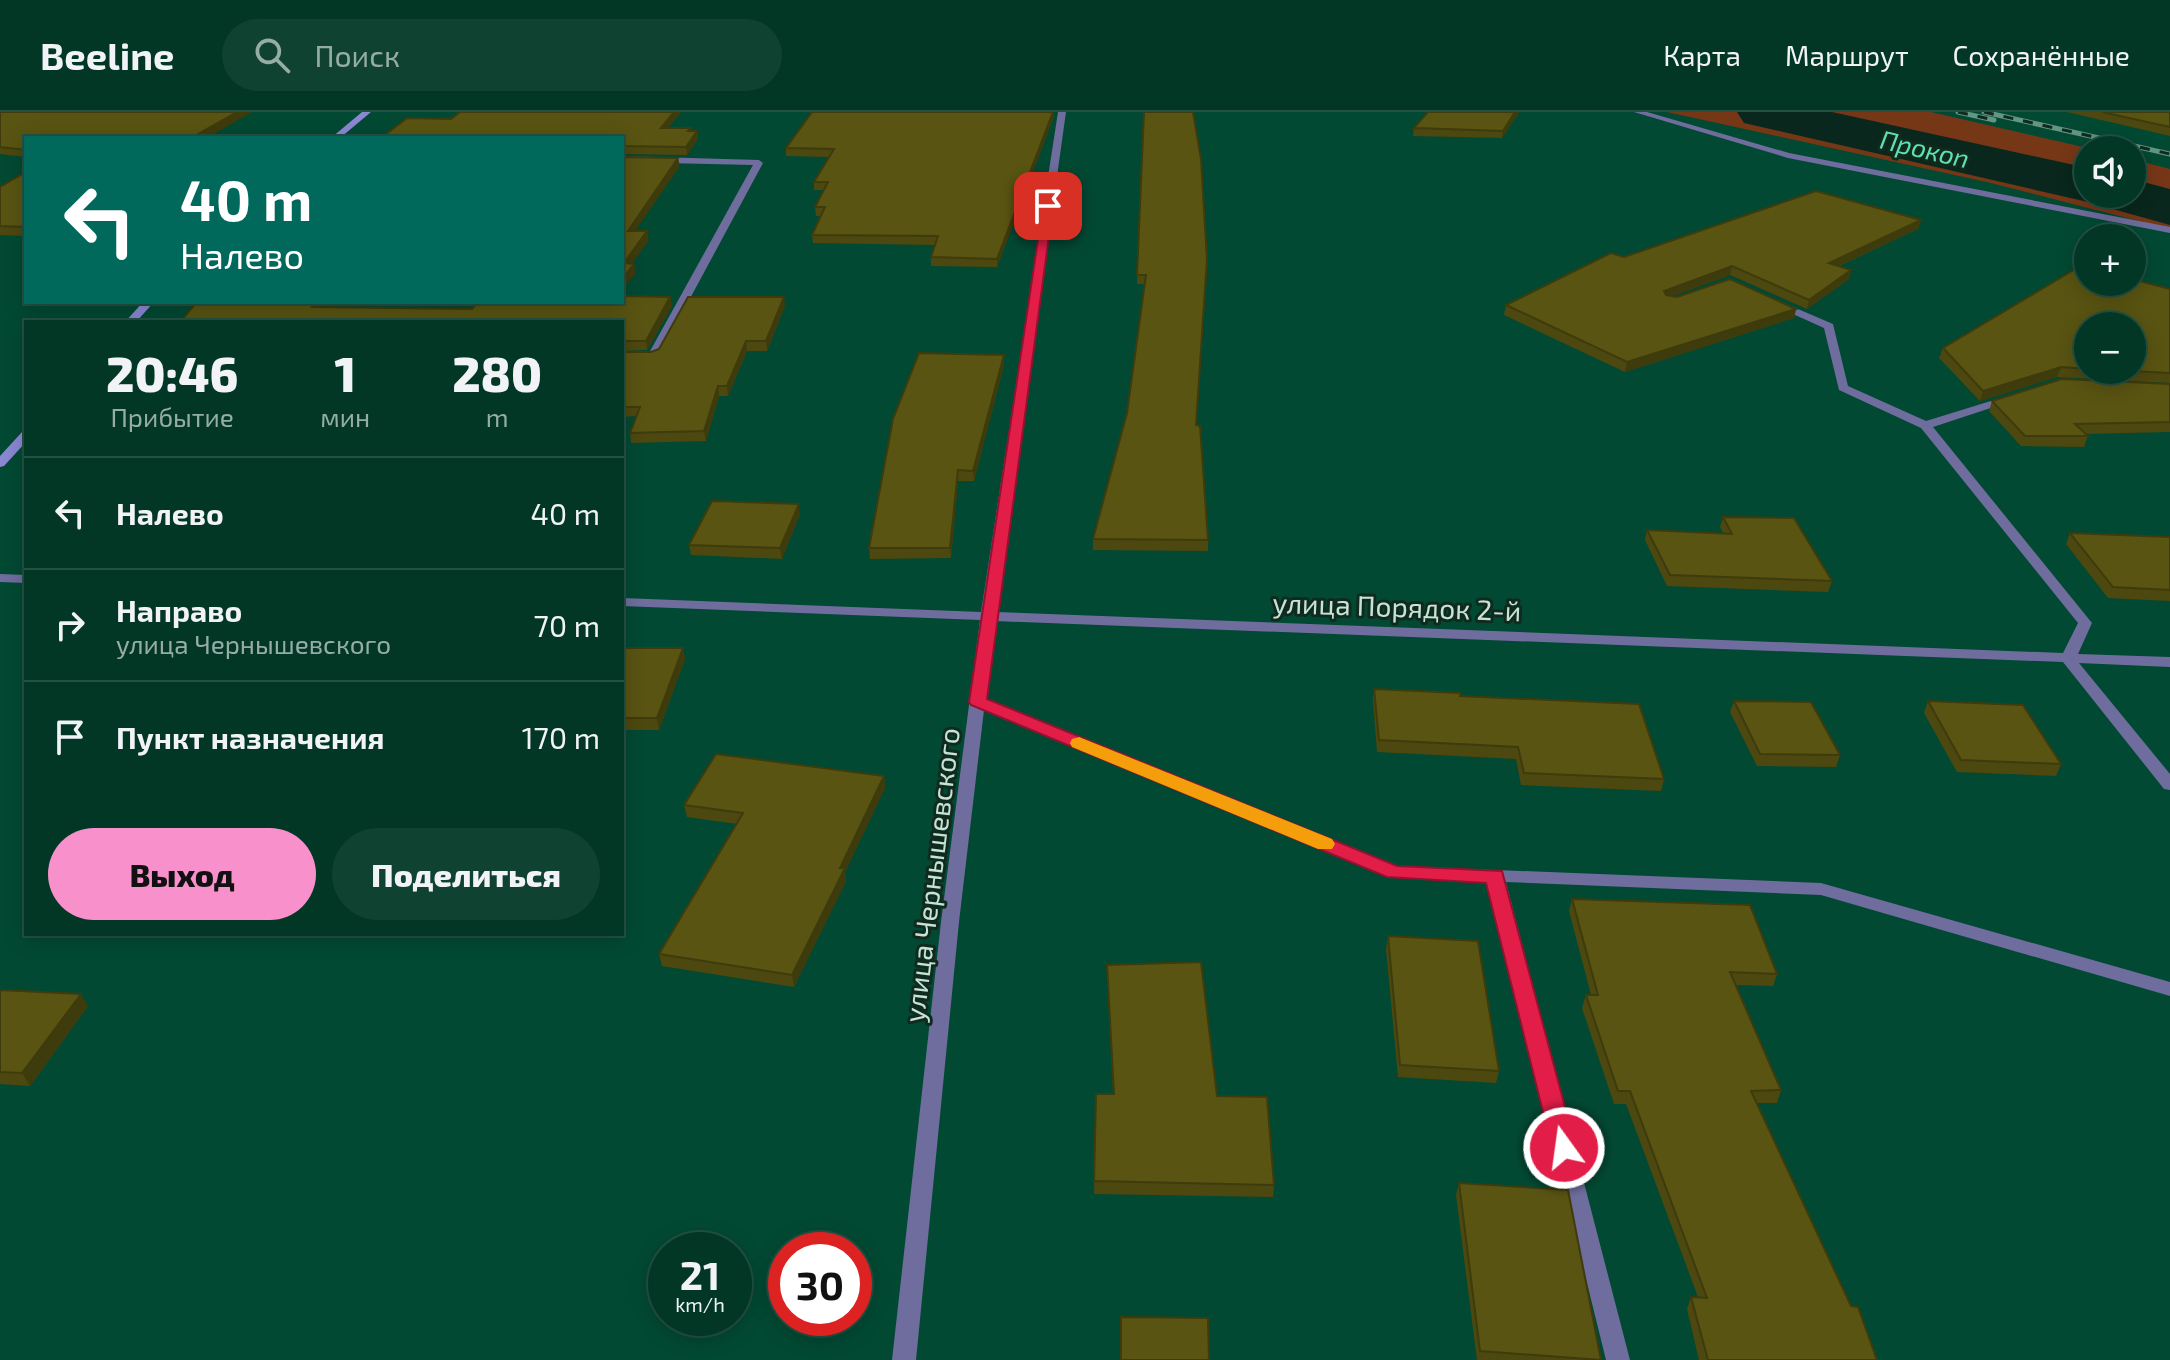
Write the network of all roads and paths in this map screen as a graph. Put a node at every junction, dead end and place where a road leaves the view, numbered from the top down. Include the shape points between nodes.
1 (367, 112) edge
2 (1062, 112) edge
3 (1638, 112) edge
4 (337, 136) edge
5 (624, 159) edge
6 (2170, 230) edge
7 (1758, 294) edge
8 (147, 304) edge
9 (132, 320) edge
10 (624, 356) edge
11 (2028, 392) edge
12 (1925, 425) junction
13 (24, 437) edge
14 (0, 463) edge
15 (0, 578) edge
16 (24, 579) edge
17 (624, 602) edge
18 (988, 616) junction
19 (2068, 659) junction
20 (2170, 662) edge
21 (978, 702) junction
22 (2170, 785) edge
23 (1495, 876) junction
24 (2170, 989) edge
25 (904, 1360) edge
26 (1618, 1360) edge

1 - 4 main road
2 - 18 street, улица Чернышевского
3 - 6 street via 1788,155
5 - 10 street via 759,163 653,356
7 - 12 street via 1829,326 1843,388
8 - 9 main road
11 - 12 street
12 - 19 street via 2085,623
13 - 14 main road
15 - 16 street
17 - 18 street, улица Порядок 2-й
18 - 19 street, улица Порядок 2-й
18 - 21 street, улица Чернышевского
19 - 20 street, улица Порядок 2-й
19 - 22 street
21 - 23 street via 1394,872
21 - 25 street, улица Чернышевского
23 - 24 street via 1821,889
23 - 26 street

